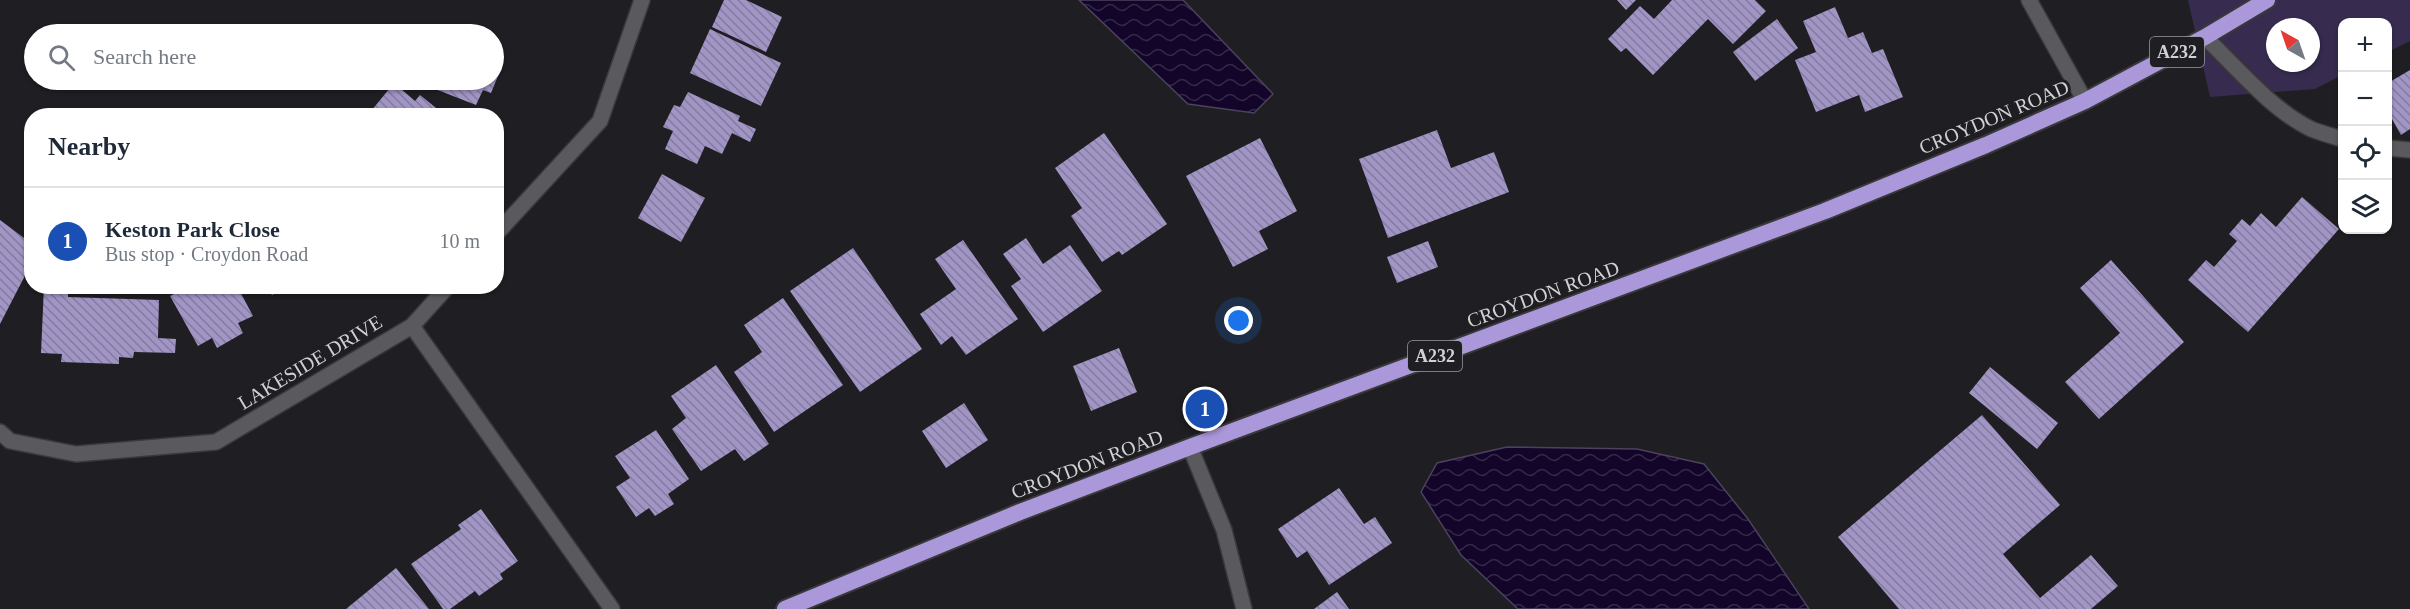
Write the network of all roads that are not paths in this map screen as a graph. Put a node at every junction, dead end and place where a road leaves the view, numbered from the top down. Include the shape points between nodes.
1 (2029, 0) edge
2 (2267, 0) edge
3 (641, 1) edge
4 (2205, 37) junction
5 (2085, 101) junction
6 (2338, 137) edge
7 (2392, 148) edge
8 (2410, 150) edge
9 (504, 225) edge
10 (441, 294) edge
11 (411, 326) junction
12 (0, 432) edge
13 (1190, 447) junction
14 (612, 609) edge
15 (785, 609) edge
16 (1244, 609) edge

1 - 5 street
2 - 4 highway, CROYDON ROAD / A232
3 - 9 street via 600,121
4 - 5 highway, CROYDON ROAD / A232
4 - 6 street via 2287,113 2312,129
5 - 13 highway, CROYDON ROAD / A232 via 1825,211
7 - 8 street
10 - 11 street
11 - 12 street, LAKESIDE DRIVE via 216,442 76,454 10,441
11 - 14 street, LAKESIDE DRIVE
13 - 15 highway, CROYDON ROAD / A232
13 - 16 street via 1224,530

